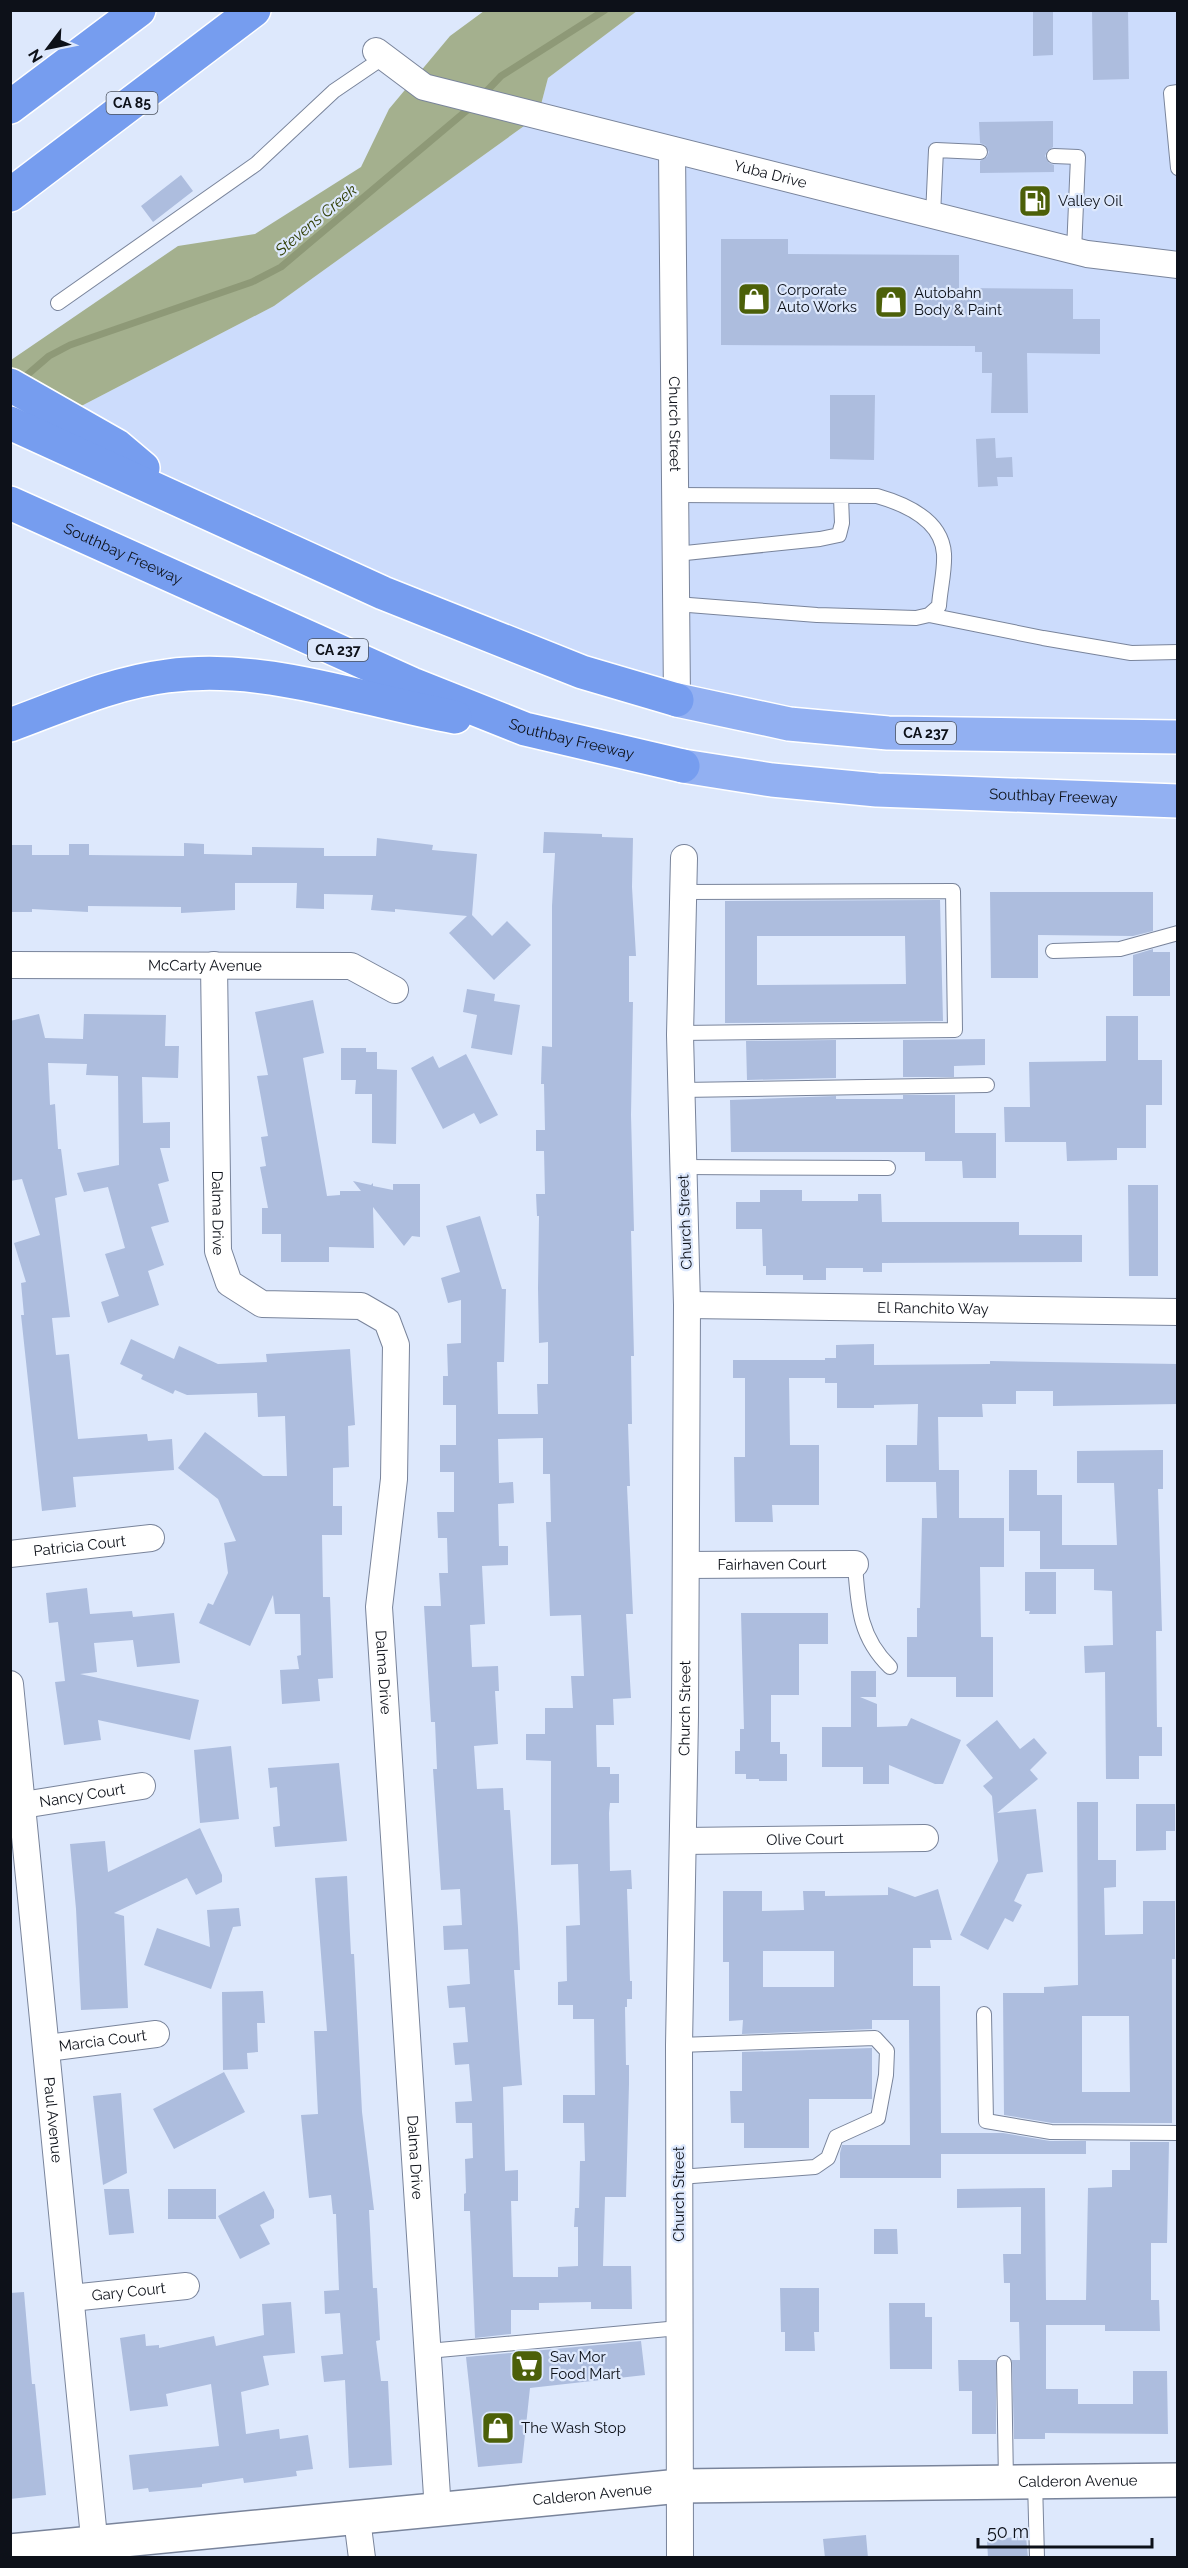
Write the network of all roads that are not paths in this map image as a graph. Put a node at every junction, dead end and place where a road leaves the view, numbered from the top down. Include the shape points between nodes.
1 (139, 10) edge
2 (254, 10) edge
3 (380, 54) joint
4 (1178, 93) edge
5 (10, 107) edge
6 (672, 150) junction
7 (980, 152) dead end
8 (1054, 156) dead end
9 (1178, 168) edge
10 (10, 195) edge
11 (933, 215) junction
12 (1074, 250) junction
13 (1178, 265) edge
14 (58, 303) dead end
15 (10, 385) edge
16 (10, 423) edge
17 (53, 426) junction
18 (675, 495) junction
19 (841, 497) junction
20 (10, 503) edge
21 (676, 554) junction
22 (676, 604) junction
23 (929, 615) junction
24 (1178, 652) edge
25 (677, 700) junction
26 (10, 725) edge
27 (525, 729) junction
28 (1178, 736) edge
29 (1178, 801) edge
30 (684, 858) dead end
31 (683, 892) junction
32 (1178, 933) edge
33 (1053, 951) dead end
34 (10, 965) edge
35 (214, 965) junction
36 (395, 990) dead end
37 (680, 1034) junction
38 (987, 1085) dead end
39 (681, 1090) junction
40 (683, 1167) junction
41 (888, 1168) dead end
42 (687, 1305) junction
43 (1178, 1312) edge
44 (151, 1538) dead end
45 (10, 1554) edge
46 (855, 1564) joint
47 (686, 1565) junction
48 (890, 1666) dead end
49 (10, 1684) edge
50 (142, 1786) dead end
51 (23, 1805) junction
52 (925, 1838) dead end
53 (683, 1841) junction
54 (984, 2014) dead end
55 (156, 2034) dead end
56 (679, 2045) junction
57 (47, 2048) junction
58 (1178, 2133) edge
59 (679, 2177) junction
60 (186, 2286) dead end
61 (71, 2298) junction
62 (679, 2328) junction
63 (428, 2351) junction
64 (1004, 2363) dead end
65 (1178, 2480) edge
66 (1021, 2482) junction
67 (680, 2486) junction
68 (438, 2511) junction
69 (357, 2519) junction
70 (95, 2550) edge
71 (10, 2552) edge
72 (362, 2558) edge
73 (680, 2558) edge
74 (1037, 2558) edge

1 - 5 highway
2 - 10 highway, CA 85
3 - 6 street, Yuba Drive via 424,87
3 - 14 lane via 256,164
4 - 9 lane via 1171,93
6 - 11 street, Yuba Drive
6 - 18 street, Church Street
7 - 11 lane via 936,150
8 - 12 lane via 1078,157
11 - 12 street, Yuba Drive
12 - 13 street, Yuba Drive
15 - 17 highway
16 - 17 highway
17 - 25 highway, CA 237 via 117,446 184,501 383,593 582,672
18 - 19 lane
18 - 21 street, Church Street
19 - 21 lane via 839,535
19 - 23 lane via 877,496 899,502 924,518 938,534 944,556 939,606
20 - 27 highway, Southbay Freeway / CA 237 via 412,684
21 - 22 street, Church Street
22 - 23 lane via 817,615
22 - 25 street, Church Street
23 - 24 lane via 1131,653
25 - 28 highway, CA 237 via 789,724 888,732
26 - 27 highway via 140,681 169,676 242,675 309,684
27 - 29 highway, Southbay Freeway / CA 237 via 683,766 772,780 877,790
30 - 31 street, Church Street
31 - 37 street, Church Street
31 - 37 lane via 953,891 955,1030
32 - 33 lane via 1120,949
34 - 35 street, McCarty Avenue
35 - 36 street, McCarty Avenue via 351,966
35 - 63 street, Dalma Drive via 218,1251 229,1283 262,1304 361,1306 387,1321 396,1345 394,1479 379,1607
37 - 39 street, Church Street
38 - 39 lane
39 - 40 street, Church Street
40 - 41 lane
40 - 42 street, Church Street
42 - 43 street, El Ranchito Way
42 - 47 street, Church Street
44 - 45 street, Patricia Court
46 - 47 street, Fairhaven Court
46 - 48 lane via 859,1613 880,1657
47 - 53 street, Church Street
49 - 51 street, Paul Avenue
50 - 51 street, Nancy Court
51 - 57 street, Paul Avenue
52 - 53 street, Olive Court
53 - 56 street, Church Street
54 - 58 lane via 986,2121 1051,2132
55 - 57 street, Marcia Court
56 - 59 street, Church Street
56 - 59 lane via 875,2038 887,2051 878,2118 836,2137 828,2158 814,2167
57 - 61 street, Paul Avenue
59 - 62 street, Church Street
60 - 61 street, Gary Court
61 - 70 street, Paul Avenue
62 - 63 lane
62 - 67 street, Church Street
63 - 68 street, Dalma Drive
64 - 66 lane
65 - 66 street, Calderon Avenue
66 - 67 street, Calderon Avenue
66 - 74 lane
67 - 68 street, Calderon Avenue
67 - 73 street, Church Street
68 - 69 street, Calderon Avenue
69 - 70 street, Calderon Avenue
69 - 72 street
70 - 71 street, Calderon Avenue

